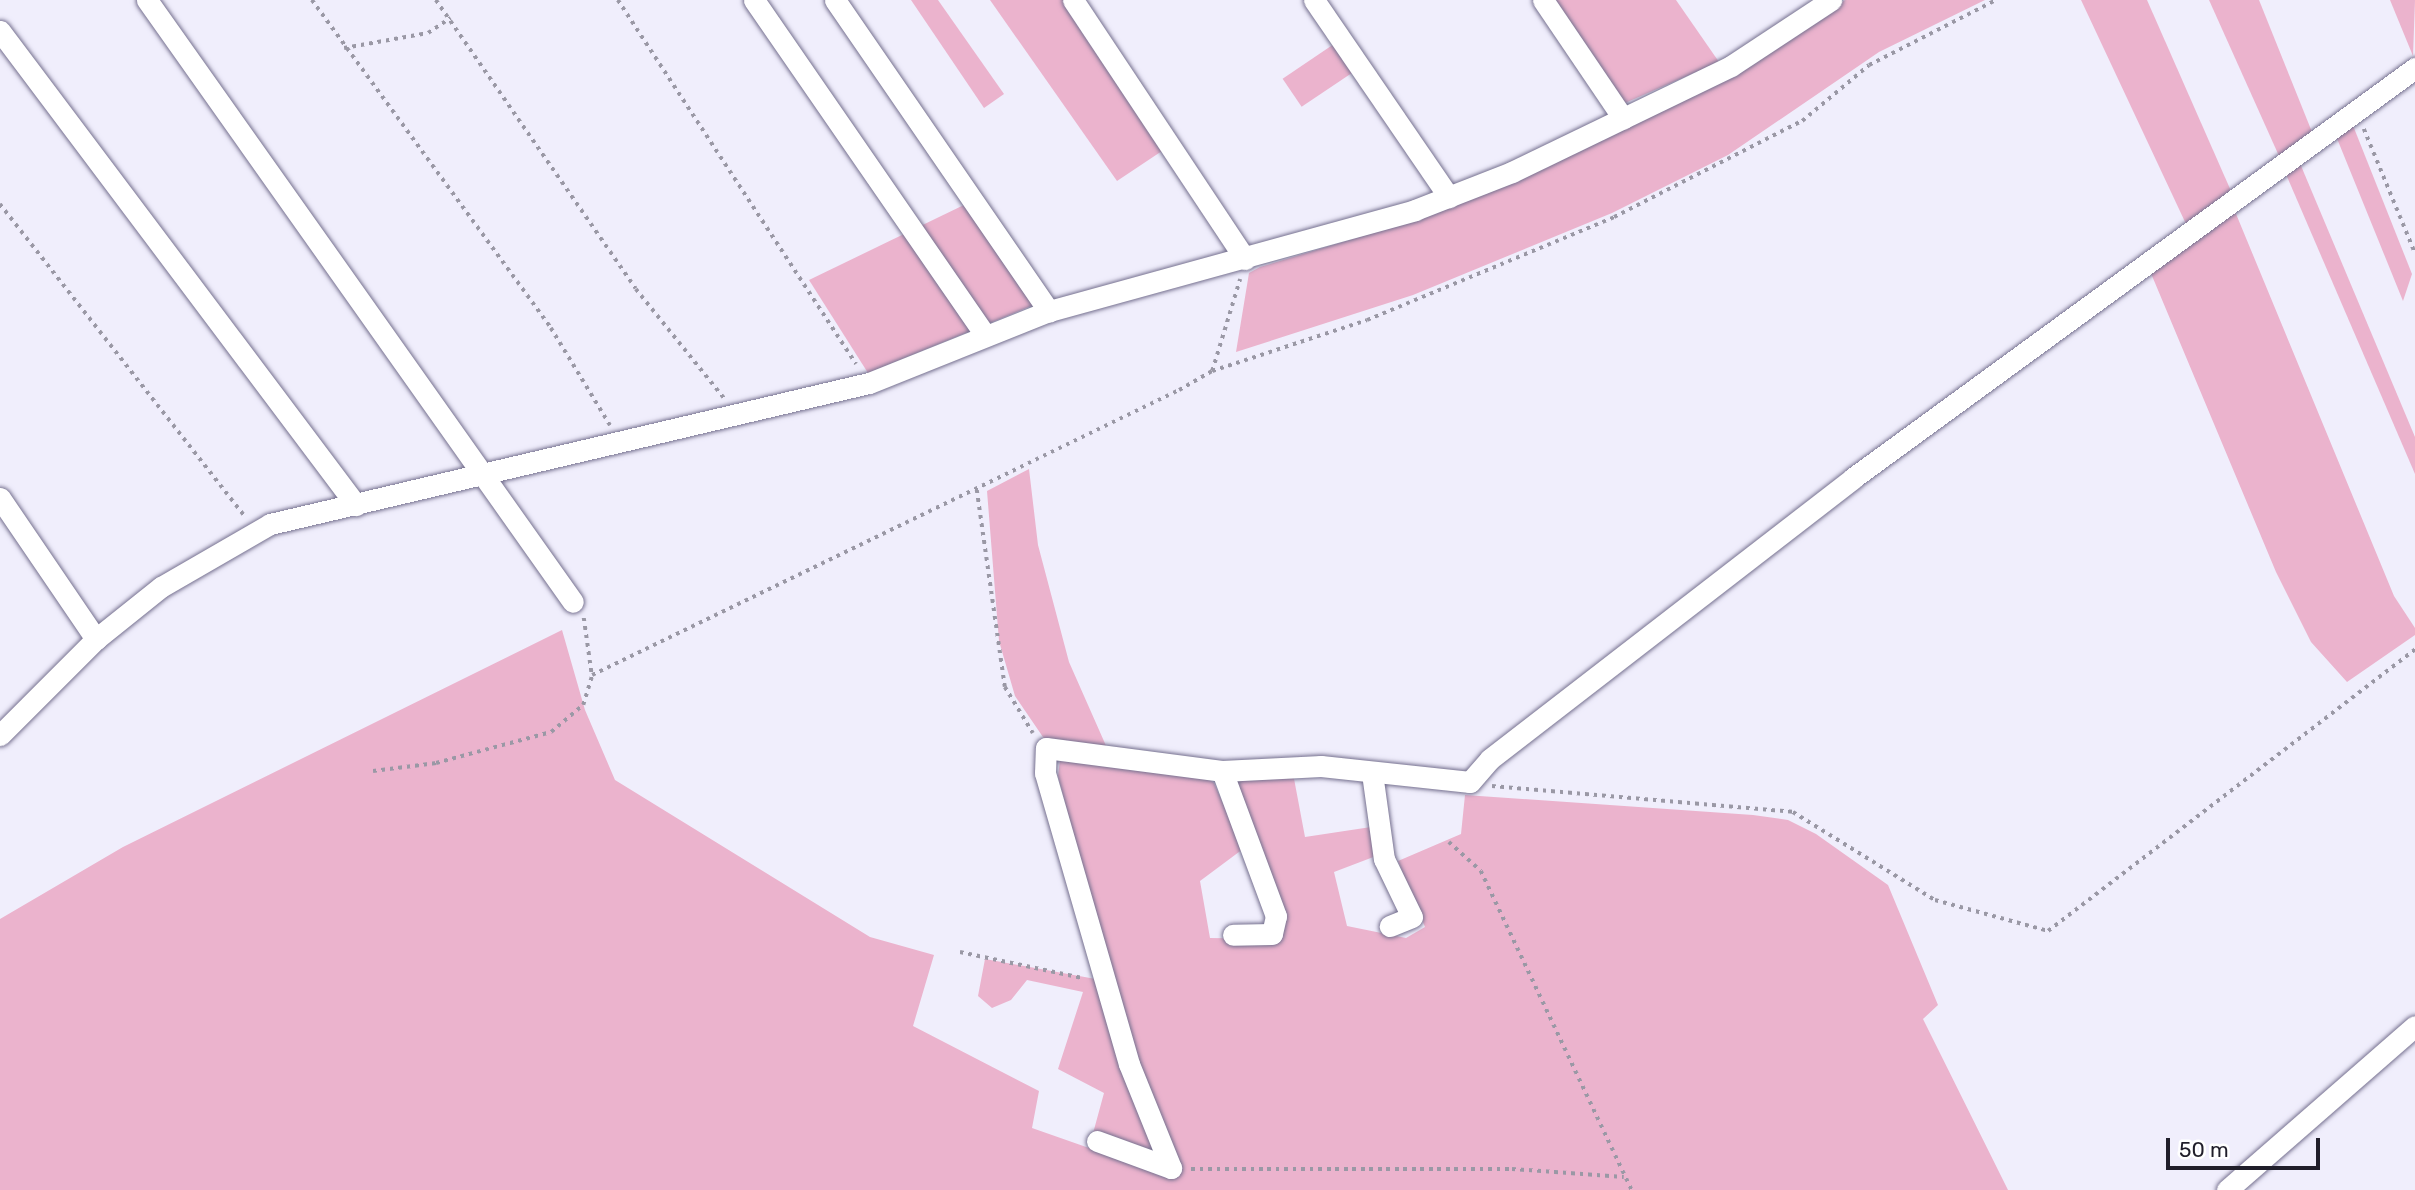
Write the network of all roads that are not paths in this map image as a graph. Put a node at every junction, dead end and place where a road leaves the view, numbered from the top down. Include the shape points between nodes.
1 (147, 0) edge
2 (754, 0) edge
3 (835, 0) edge
4 (1073, 0) edge
5 (1314, 0) edge
6 (1543, 0) edge
7 (1831, 0) edge
8 (0, 31) edge
9 (2415, 68) edge
10 (1623, 118) junction
11 (1449, 197) junction
12 (1245, 259) junction
13 (1049, 311) junction
14 (984, 333) junction
15 (488, 474) junction
16 (0, 498) edge
17 (356, 505) junction
18 (573, 602) road end
19 (96, 639) junction
20 (2, 728) edge
21 (1222, 771) junction
22 (1372, 773) junction
23 (1390, 926) dead end
24 (1233, 935) dead end
25 (2415, 1026) edge
26 (1097, 1141) dead end
27 (2227, 1190) edge

1 - 15 street
2 - 14 street
3 - 13 street
4 - 12 street
5 - 11 street
6 - 10 street
7 - 10 street via 1755,53
8 - 17 street
9 - 22 street via 1853,478 1490,758 1469,782
10 - 11 street
11 - 12 street
12 - 13 street
13 - 14 street
14 - 15 street via 869,383
15 - 17 street
15 - 18 street
16 - 19 street
17 - 19 street via 256,531 171,581
19 - 20 street
21 - 22 street via 1272,765
21 - 24 street via 1276,916 1272,934
21 - 26 street via 1046,748 1045,773 1142,1104 1171,1168
22 - 23 street via 1384,859 1412,917
25 - 27 street

